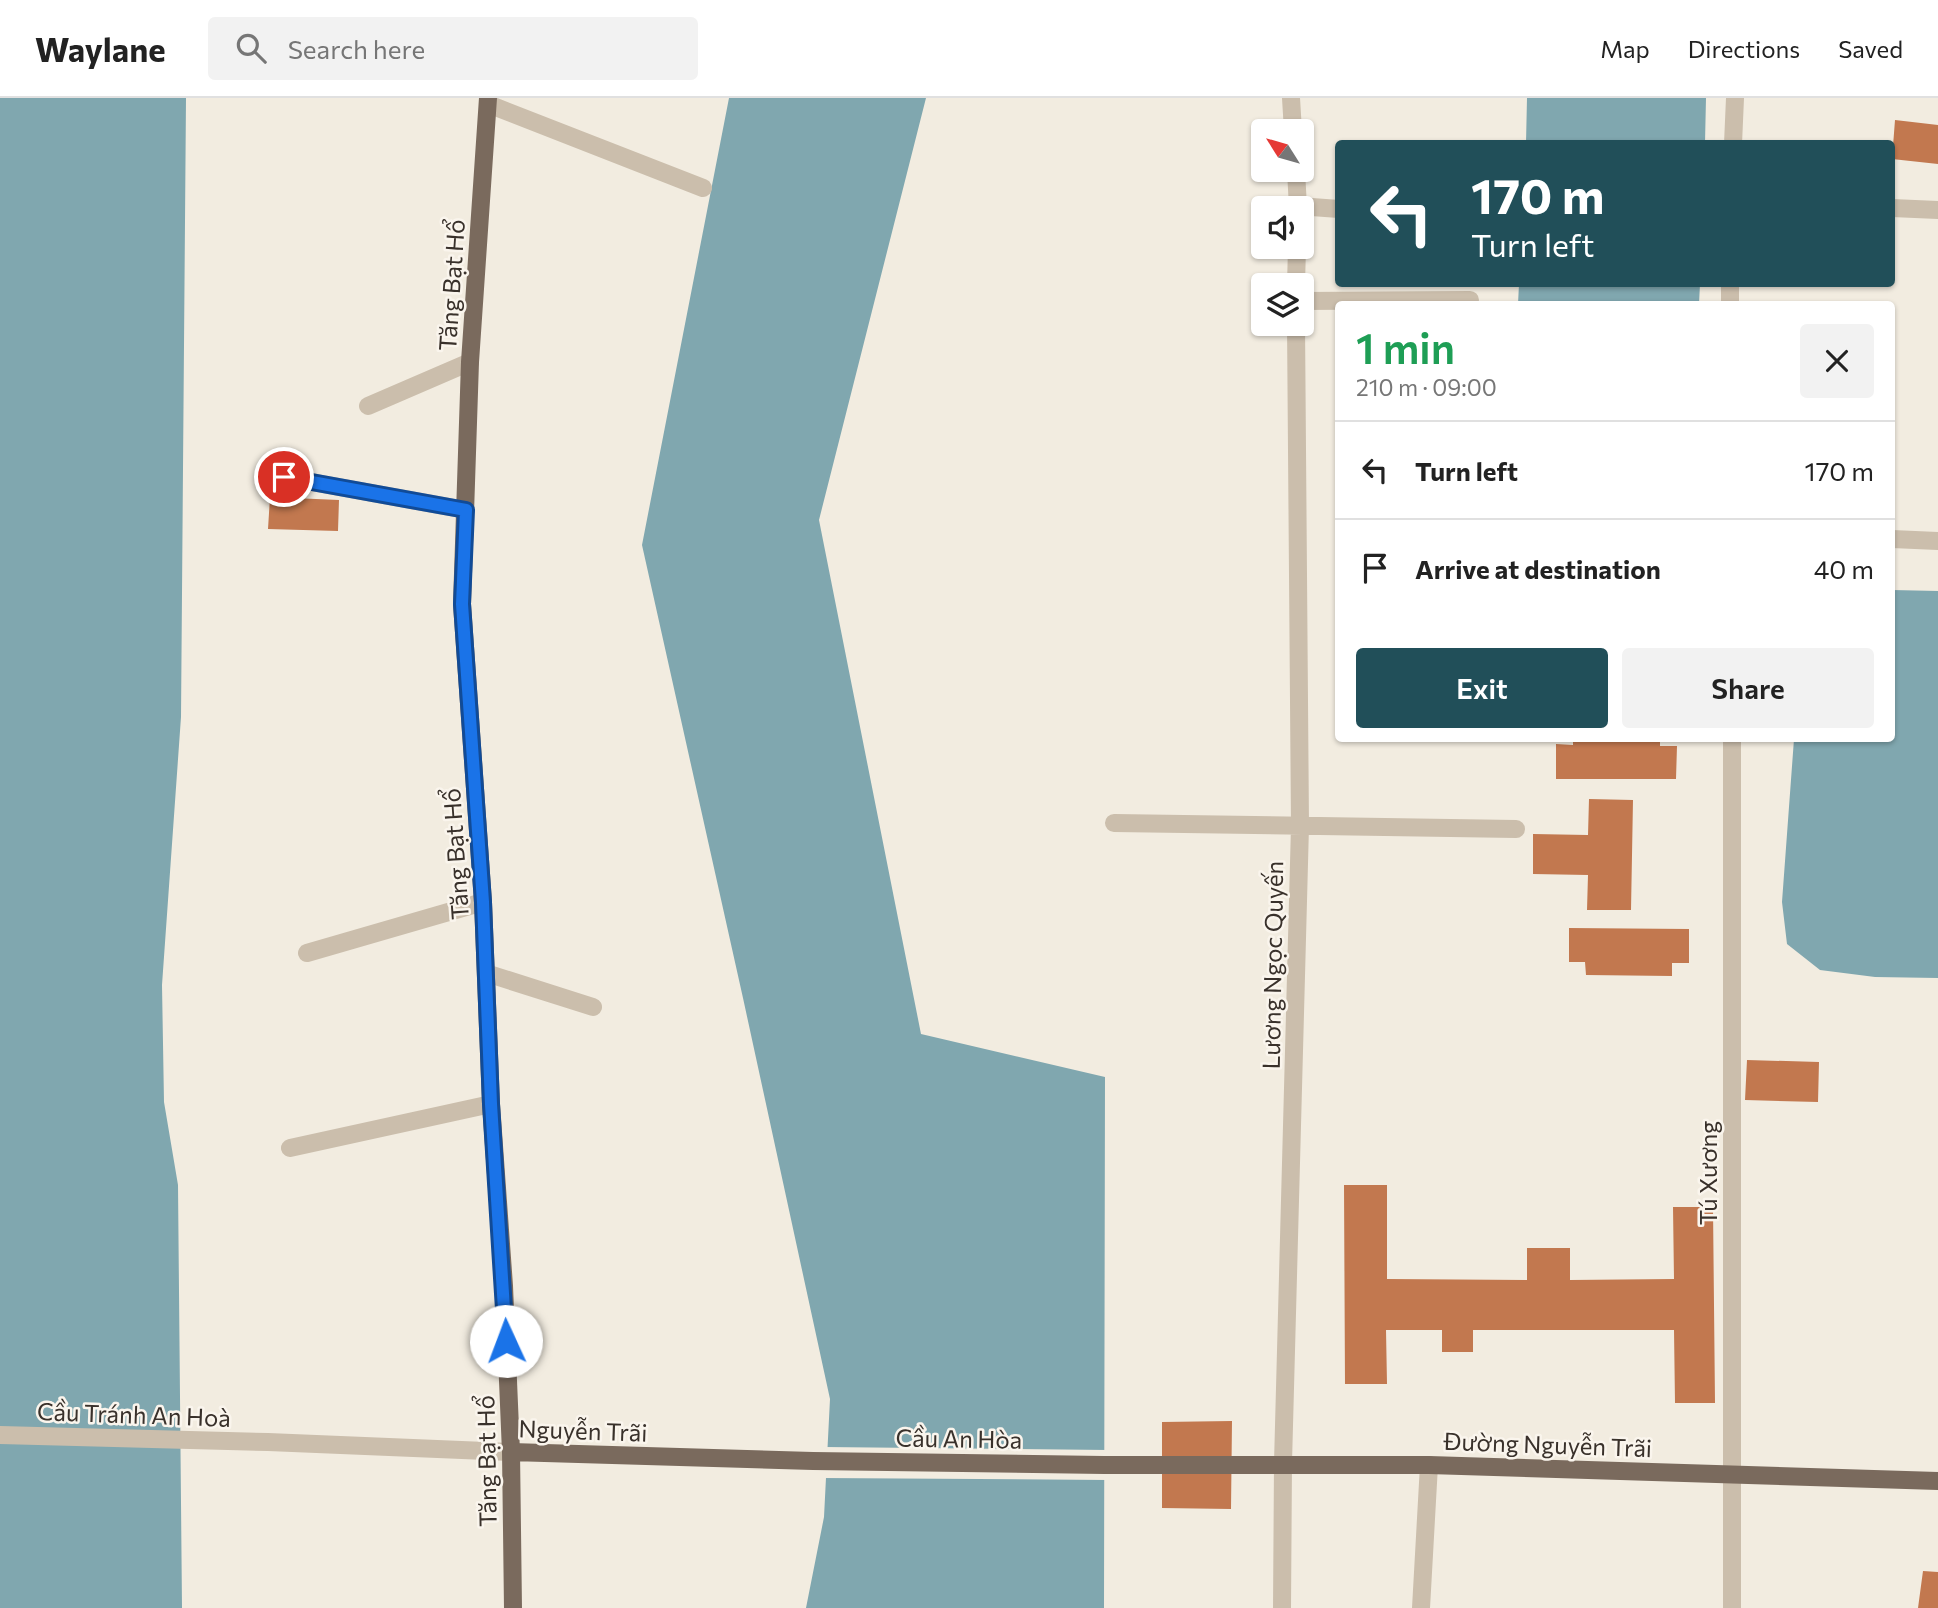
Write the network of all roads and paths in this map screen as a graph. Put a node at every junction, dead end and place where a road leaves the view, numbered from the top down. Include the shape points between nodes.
1 (1292, 98) edge
2 (1735, 98) edge
3 (488, 101) edge
4 (1293, 119) edge
5 (1733, 140) edge
6 (703, 188) dead end
7 (1314, 208) edge
8 (1895, 208) edge
9 (1335, 209) edge
10 (1938, 210) edge
11 (1470, 300) dead end
12 (1314, 301) edge
13 (1296, 336) edge
14 (470, 362) junction
15 (368, 406) dead end
16 (284, 477) dead end
17 (466, 510) junction
18 (1895, 540) edge
19 (1938, 541) edge
20 (1732, 742) edge
21 (1114, 823) dead end
22 (1300, 825) junction
23 (1516, 829) dead end
24 (483, 902) junction
25 (307, 953) dead end
26 (486, 973) junction
27 (593, 1007) dead end
28 (491, 1104) junction
29 (290, 1148) dead end
30 (0, 1435) edge
31 (268, 1442) joint
32 (511, 1452) junction
33 (813, 1461) joint
34 (1283, 1463) junction
35 (1157, 1464) joint
36 (1429, 1465) junction
37 (1730, 1474) junction
38 (1938, 1481) edge
39 (513, 1608) edge
40 (1282, 1608) edge
41 (1421, 1608) edge
42 (1732, 1608) edge

1 - 4 street
2 - 5 street
3 - 6 street
3 - 14 main road, Tăng Bạt Hổ
7 - 9 street
8 - 10 street
11 - 12 street
13 - 22 street, Lương Ngọc Quyến
14 - 15 street
14 - 17 main road, Tăng Bạt Hổ
16 - 17 street
17 - 24 main road, Tăng Bạt Hổ via 462,604
18 - 19 street
20 - 37 street, Tú Xương
21 - 22 street
22 - 23 street
22 - 34 street, Lương Ngọc Quyến
24 - 25 street
24 - 26 main road, Tăng Bạt Hổ
26 - 27 street
26 - 28 main road, Tăng Bạt Hổ
28 - 29 street
28 - 32 main road, Tăng Bạt Hổ
30 - 31 street, Cầu Tránh An Hoà
31 - 32 street, Nguyễn Trãi
32 - 33 main road, Nguyễn Trãi
32 - 39 main road, Tăng Bạt Hổ
33 - 35 main road, Cầu An Hòa
34 - 35 main road, Đường Nguyễn Trãi
34 - 36 main road, Đường Nguyễn Trãi
34 - 40 street, Lương Ngọc Quyến
36 - 37 main road, Đường Nguyễn Trãi
36 - 41 street
37 - 38 main road, Đường Nguyễn Trãi
37 - 42 street, Tú Xương

